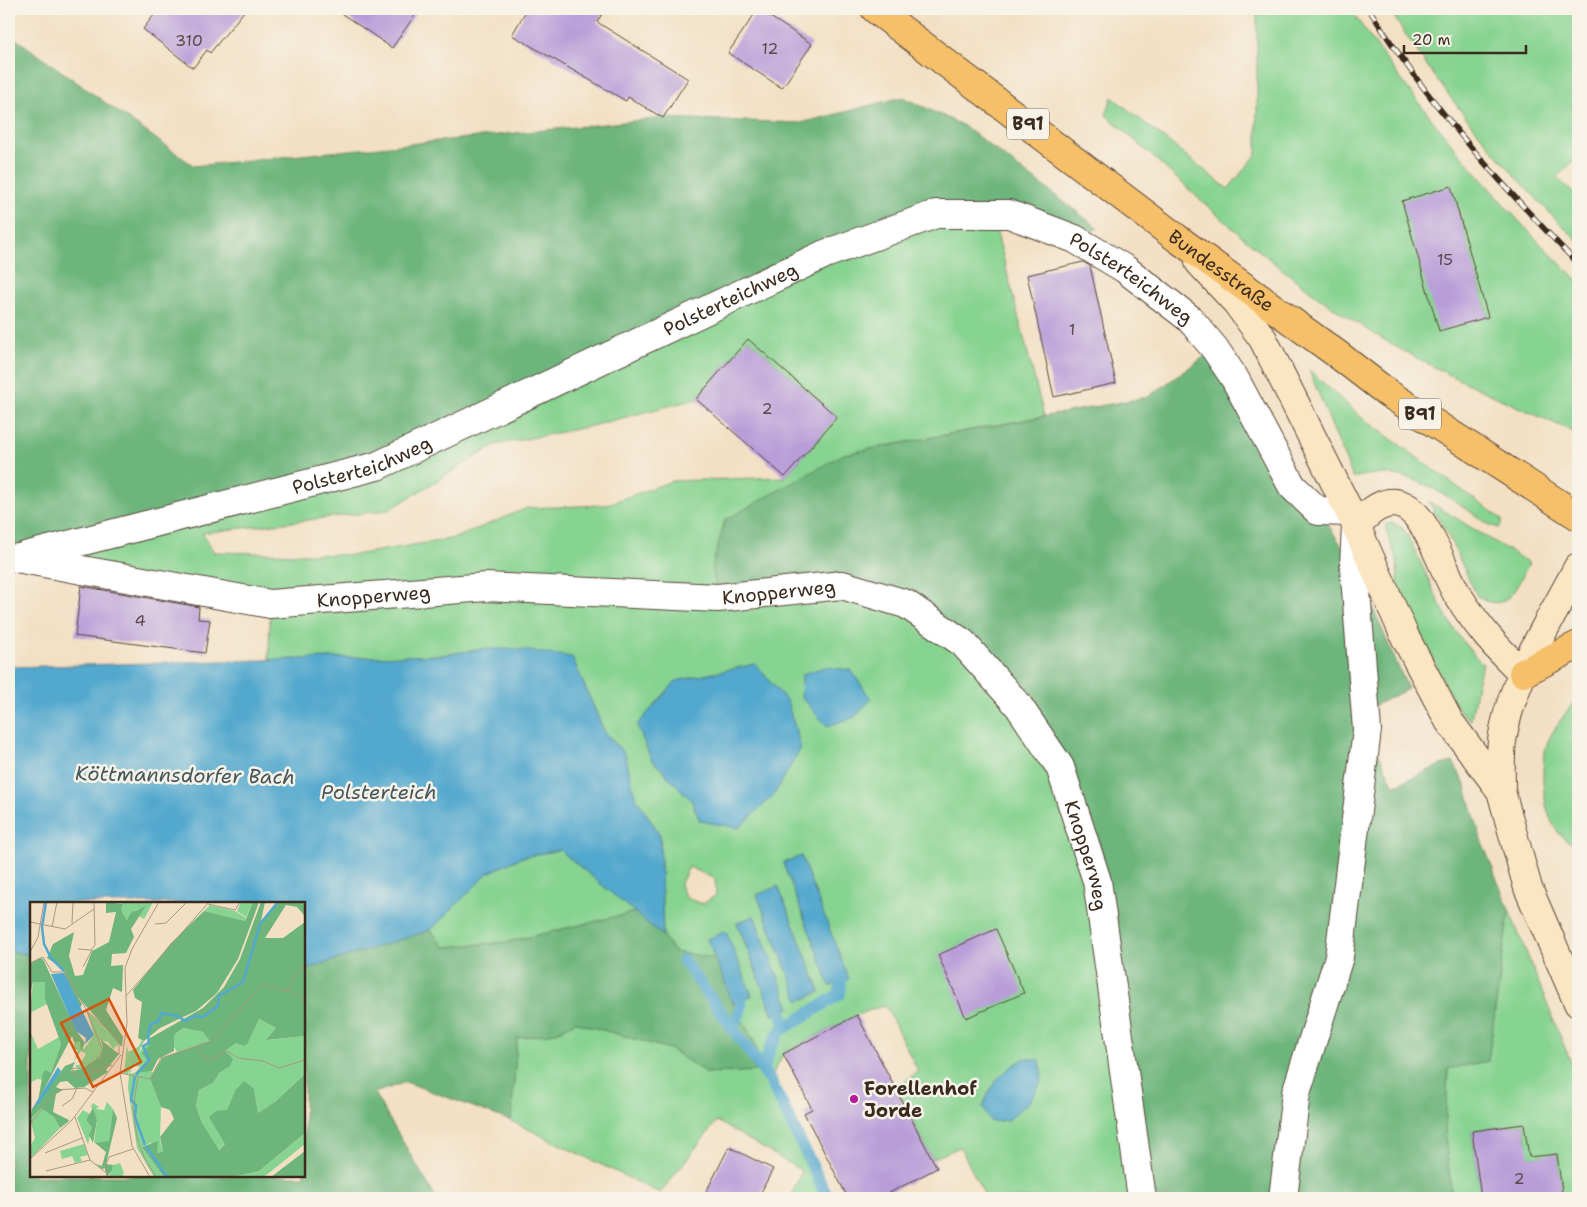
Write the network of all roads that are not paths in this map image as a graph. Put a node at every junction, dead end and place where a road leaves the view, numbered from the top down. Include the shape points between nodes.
1 (875, 9) edge
2 (1178, 239) junction
3 (1578, 516) edge
4 (1353, 520) junction
5 (12, 558) edge
6 (1578, 567) edge
7 (1578, 645) edge
8 (1523, 673) junction
9 (1501, 791) junction
10 (1578, 1003) edge
11 (1142, 1198) edge
12 (1283, 1198) edge

1 - 2 main road, Bundesstraße / B91
2 - 3 main road, Bundesstraße / B91 via 1389,394
2 - 4 main road via 1236,302 1264,339
4 - 5 street, Polsterteichweg via 1318,511 1292,486 1235,379 1215,349 1190,319 1125,269 1075,239 1009,214 936,214 825,254 377,466
4 - 8 main road via 1375,507 1395,504 1409,508 1430,539 1474,620 1490,642
4 - 9 main road via 1406,640 1449,721
4 - 12 street via 1367,730 1339,957 1296,1093
5 - 11 street, Knopperweg via 270,604 486,587 718,598 842,585 906,604 962,643 1018,705 1060,767 1097,881
6 - 8 main road
7 - 8 main road
8 - 9 main road via 1502,741
9 - 10 main road via 1528,888

